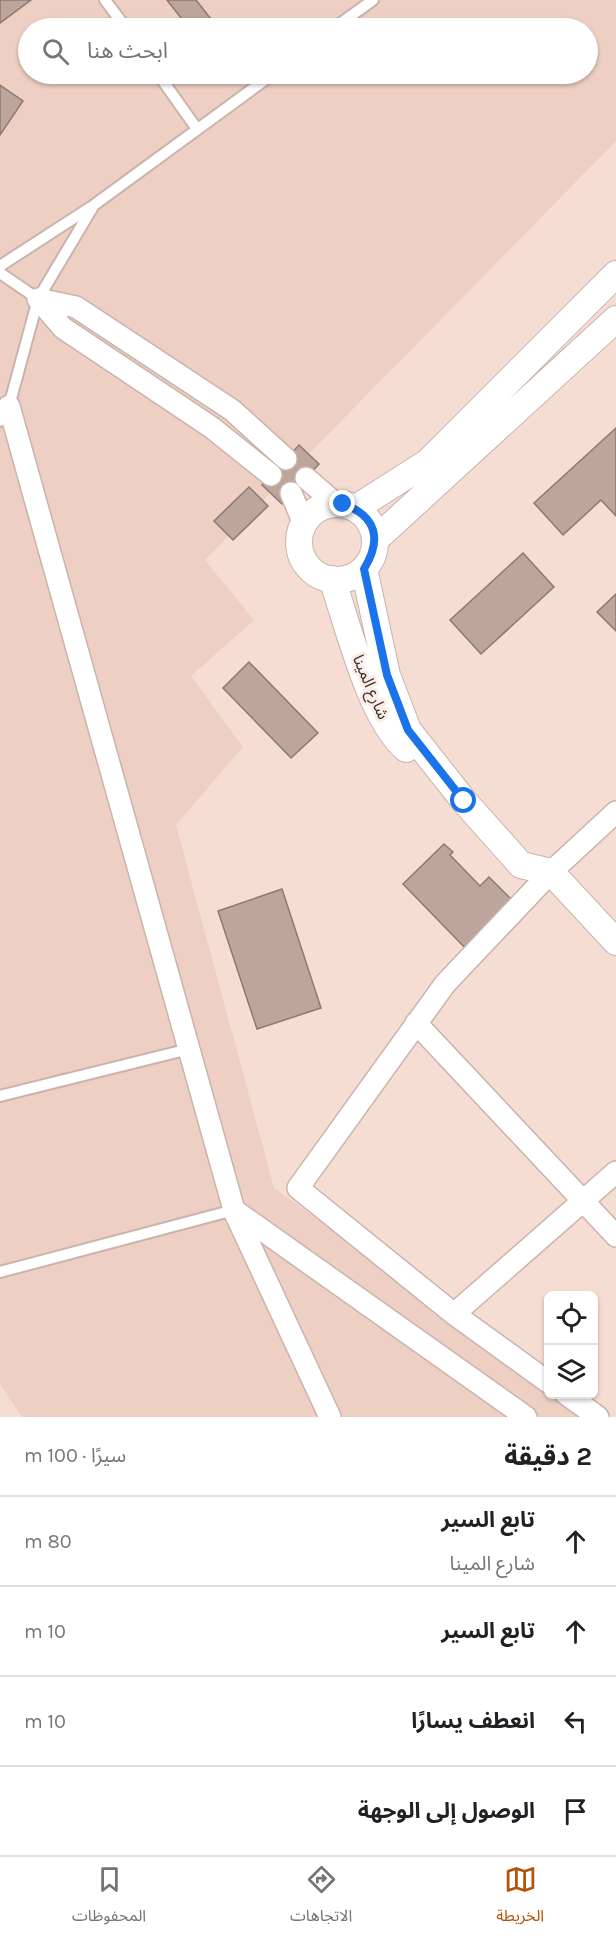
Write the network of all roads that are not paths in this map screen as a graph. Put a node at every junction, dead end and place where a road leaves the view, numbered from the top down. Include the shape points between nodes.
1 (105, 0) edge
2 (371, 0) edge
3 (118, 18) edge
4 (347, 18) edge
5 (165, 84) edge
6 (259, 84) edge
7 (197, 129) junction
8 (94, 205) junction
9 (0, 266) edge
10 (0, 273) edge
11 (616, 274) edge
12 (38, 299) junction
13 (616, 319) edge
14 (5, 414) edge
15 (286, 459) dead end
16 (271, 475) dead end
17 (346, 506) junction
18 (304, 524) junction
19 (375, 540) junction
20 (364, 569) junction
21 (332, 579) junction
22 (464, 801) junction
23 (616, 812) edge
24 (551, 872) junction
25 (616, 942) edge
26 (416, 1023) junction
27 (189, 1049) junction
28 (0, 1096) edge
29 (616, 1172) edge
30 (585, 1201) junction
31 (234, 1210) junction
32 (616, 1236) edge
33 (0, 1272) edge
34 (454, 1314) junction
35 (544, 1378) edge
36 (572, 1399) edge
37 (330, 1417) edge
38 (526, 1417) edge
39 (598, 1417) edge

1 - 3 lane
2 - 4 lane
5 - 7 lane
6 - 7 lane
7 - 8 lane
8 - 9 lane
8 - 12 lane
10 - 12 lane
11 - 17 street via 428,462
12 - 14 lane
12 - 15 street via 76,307 232,411
12 - 16 street via 63,328 212,427
13 - 19 street
14 - 27 street
17 - 18 street via 324,506
17 - 18 street via 298,486
17 - 19 street via 366,517
18 - 21 street via 299,540 307,565
19 - 20 street
20 - 21 street via 353,576
20 - 22 street, شارع المينا via 387,675 408,730
21 - 22 street, شارع المينا via 366,680 394,739
22 - 24 street, شارع المينا via 521,865
23 - 24 street
24 - 25 street
24 - 26 street via 445,984
26 - 30 street
26 - 34 street via 298,1188
27 - 28 lane
27 - 31 street
29 - 30 street
30 - 32 street
30 - 34 street
31 - 33 lane
31 - 37 street
31 - 38 street
34 - 35 street
36 - 39 street

